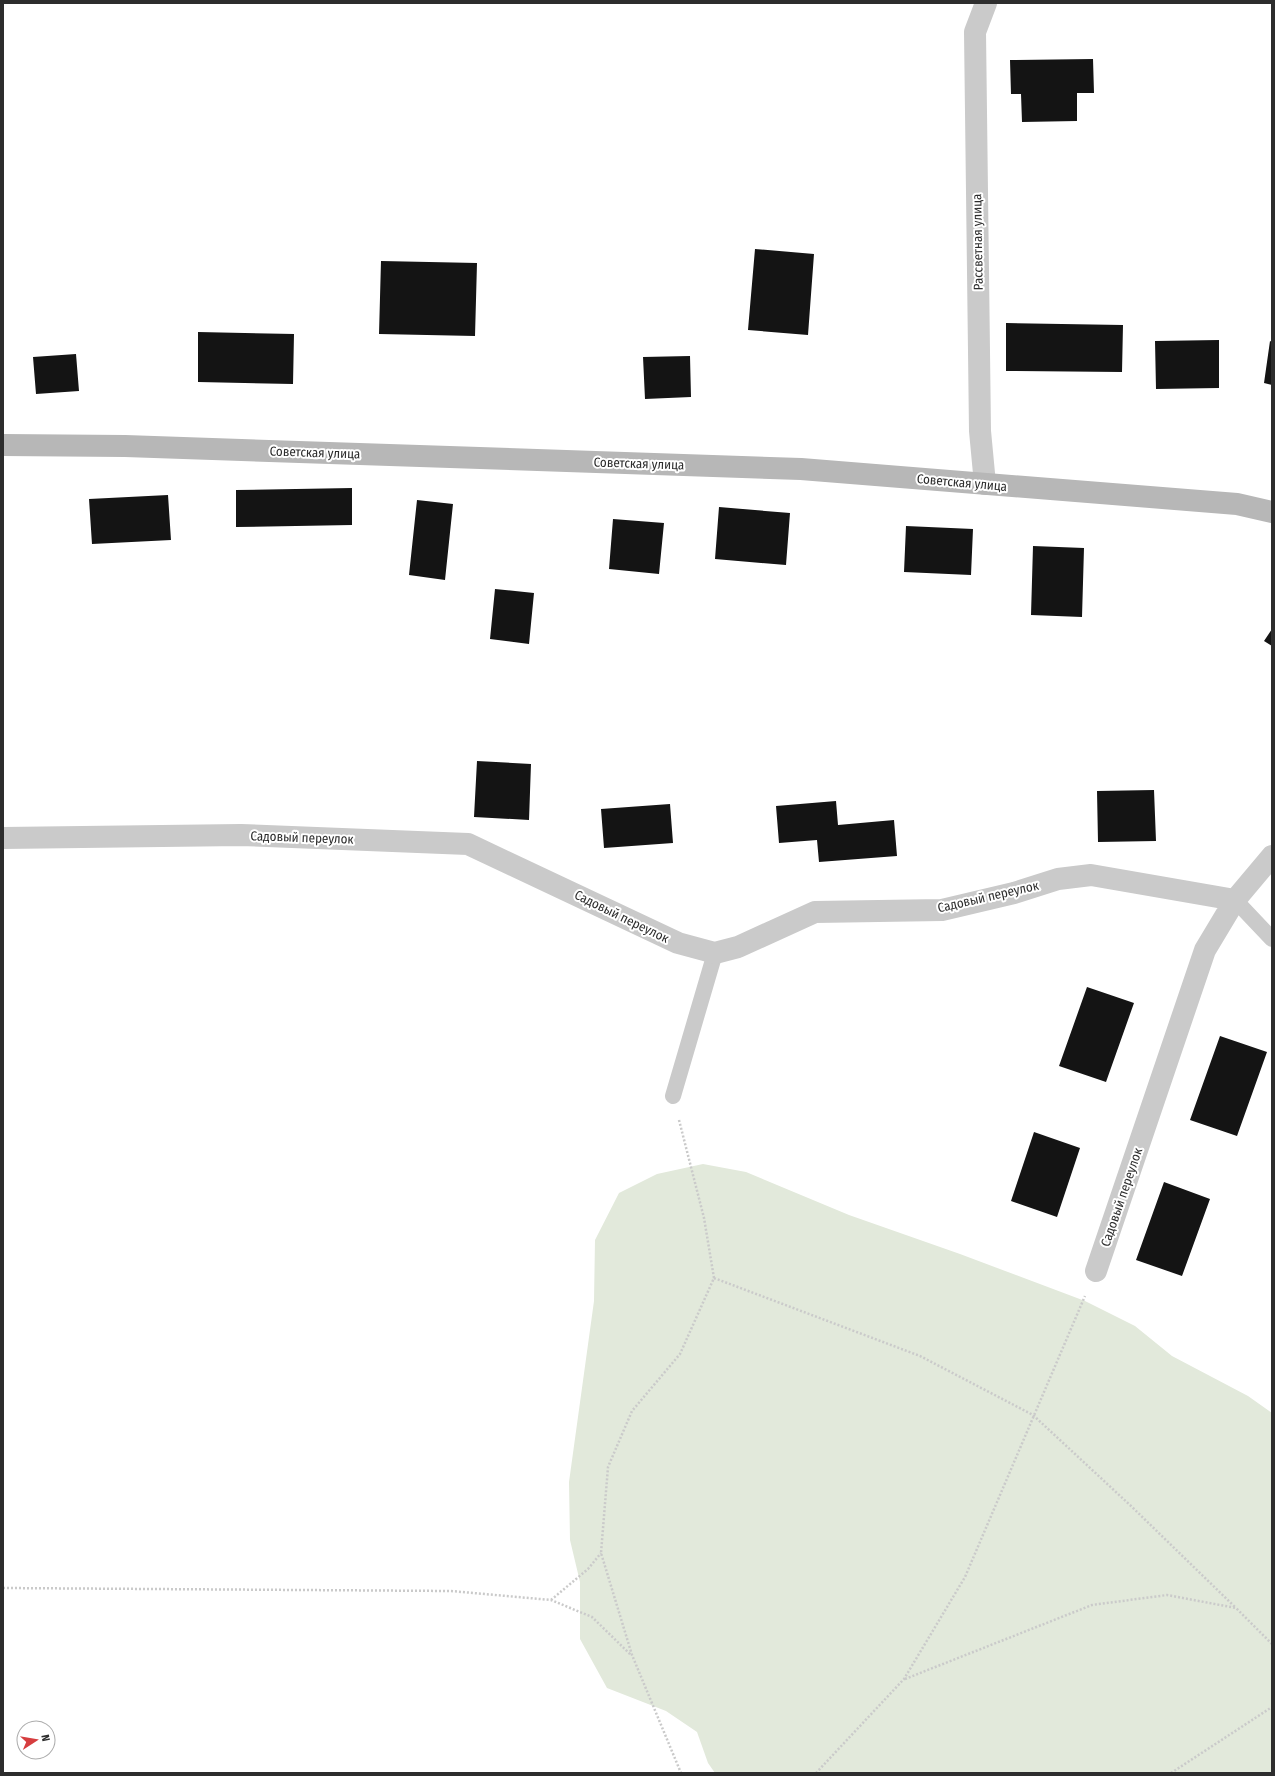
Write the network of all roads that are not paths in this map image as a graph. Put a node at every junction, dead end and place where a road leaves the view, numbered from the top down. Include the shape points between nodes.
1 (986, 3) edge
2 (3, 445) edge
3 (985, 484) junction
4 (1272, 512) edge
5 (3, 838) edge
6 (1272, 856) edge
7 (1235, 900) junction
8 (1272, 939) edge
9 (715, 953) junction
10 (673, 1096) road end
11 (1096, 1271) road end

1 - 3 street, Рассветная улица via 975,32 980,430
2 - 3 street, Советская улица via 125,446 802,469
3 - 4 street, Советская улица via 1237,504
5 - 9 street, Садовый переулок via 241,835 468,844 678,943
6 - 7 street, Садовый переулок
7 - 8 lane
7 - 9 street, Садовый переулок via 1091,875 1058,879 1014,893 942,910 815,912 738,947
7 - 11 street, Садовый переулок via 1205,950
9 - 10 lane

